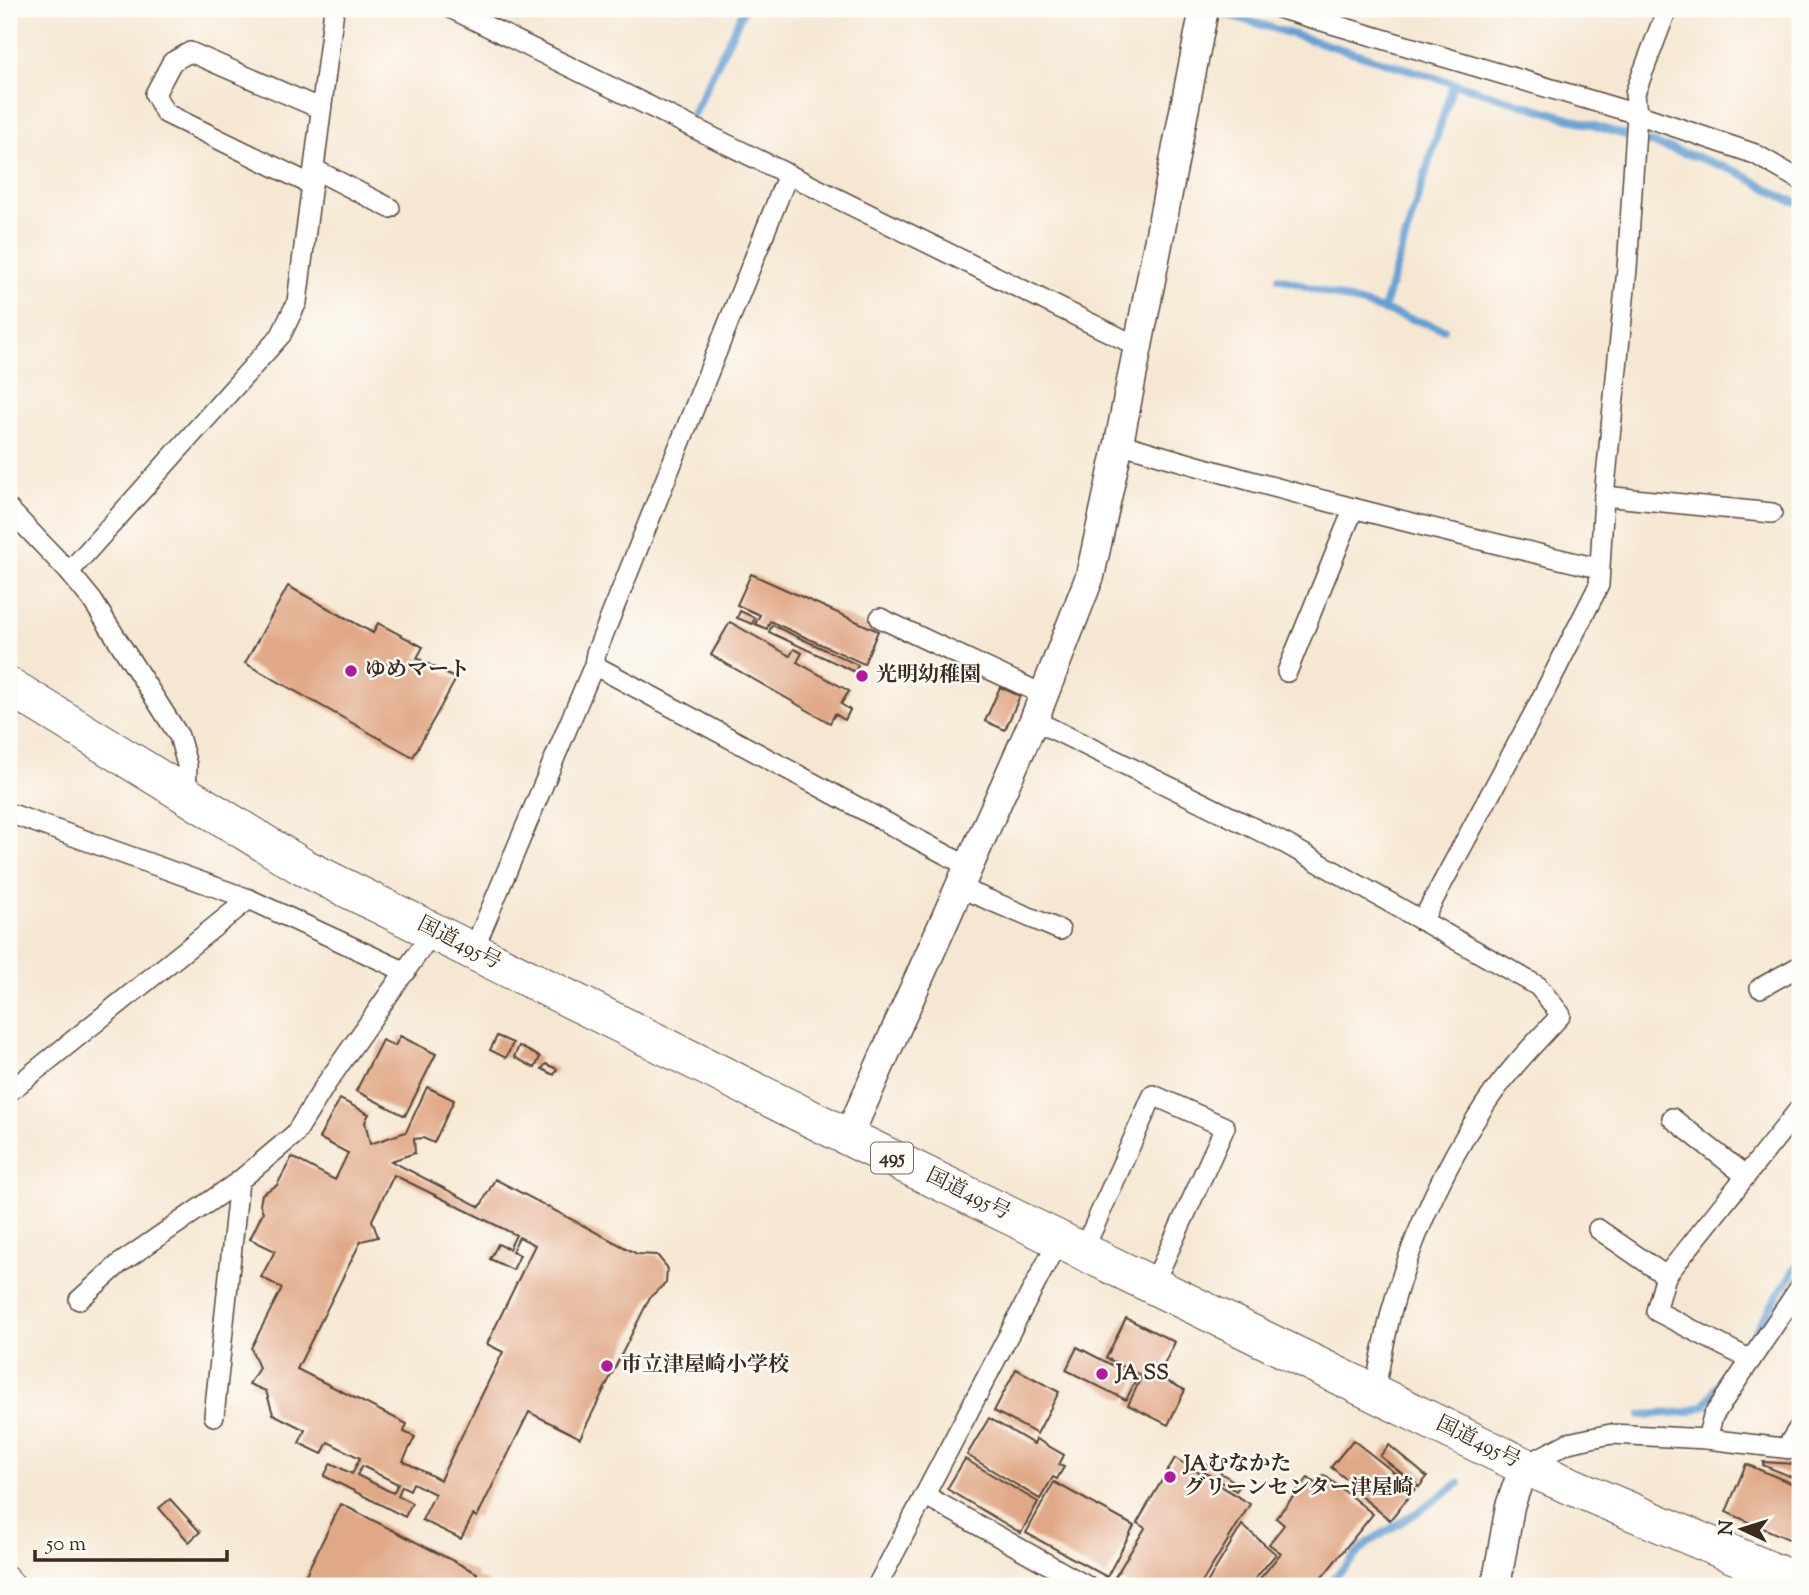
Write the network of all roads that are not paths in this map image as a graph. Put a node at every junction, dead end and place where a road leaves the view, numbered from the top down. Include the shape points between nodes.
1 (334, 9) edge
2 (452, 9) edge
3 (1203, 9) edge
4 (1281, 9) edge
5 (1667, 9) edge
6 (321, 109) junction
7 (1637, 114) junction
8 (788, 174) junction
9 (313, 177) junction
10 (1800, 180) edge
11 (390, 208) dead end
12 (1137, 346) junction
13 (1119, 443) junction
14 (1604, 496) junction
15 (9, 509) edge
16 (1353, 510) junction
17 (1772, 513) dead end
18 (1598, 568) junction
19 (69, 572) junction
20 (880, 618) dead end
21 (594, 665) junction
22 (1287, 672) dead end
23 (9, 686) edge
24 (1039, 707) junction
25 (186, 794) junction
26 (9, 813) edge
27 (962, 877) junction
28 (249, 899) junction
29 (1422, 921) junction
30 (434, 930) junction
31 (1060, 930) dead end
32 (473, 951) junction
33 (1800, 965) edge
34 (406, 972) junction
35 (1760, 988) dead end
36 (9, 1092) edge
37 (1800, 1108) edge
38 (1672, 1118) dead end
39 (848, 1136) junction
40 (1746, 1176) junction
41 (239, 1181) junction
42 (1598, 1229) dead end
43 (1071, 1245) junction
44 (1666, 1276) junction
45 (1153, 1285) junction
46 (1800, 1287) edge
47 (79, 1300) dead end
48 (1751, 1360) junction
49 (1374, 1393) junction
50 (214, 1416) dead end
51 (1800, 1426) edge
52 (1707, 1439) junction
53 (1793, 1449) edge
54 (1524, 1466) junction
55 (926, 1496) junction
56 (9, 1577) edge
57 (1800, 1583) edge
58 (17, 1586) edge
59 (877, 1586) edge
60 (1087, 1586) edge
61 (1496, 1586) edge

1 - 6 street
2 - 8 street
3 - 12 street
4 - 7 street
5 - 7 street via 1636,93
6 - 9 street
6 - 9 street via 190,52 172,62 155,94 165,113
7 - 10 street via 1755,154
7 - 14 street via 1628,269
8 - 12 street
8 - 21 street
9 - 11 street
9 - 19 street via 297,302 281,335
12 - 13 street
13 - 16 street
13 - 24 street via 1090,576
14 - 17 street
14 - 18 street
15 - 19 street
16 - 18 street
16 - 22 street
18 - 29 street via 1598,584 1579,624
19 - 25 street via 92,600 179,736 187,765
20 - 24 street
21 - 27 street
21 - 32 street
23 - 25 highway, 国道495号 / 495
24 - 27 street
24 - 29 street
25 - 30 highway, 国道495号 / 495 via 303,867
26 - 28 street
27 - 31 street
27 - 39 street
28 - 34 street
28 - 36 street
29 - 49 street via 1538,986 1561,1015 1479,1113 1445,1175 1396,1298
30 - 32 highway, 国道495号 / 495
30 - 34 street
32 - 39 highway, 国道495号 / 495
33 - 35 street
34 - 41 street via 295,1134
37 - 40 street
38 - 40 street
39 - 43 highway, 国道495号 / 495
40 - 44 street
41 - 47 street via 120,1264
41 - 50 street
42 - 44 street
43 - 45 highway, 国道495号 / 495
43 - 45 street via 1153,1095 1225,1128
43 - 55 street
44 - 48 street via 1656,1311
45 - 49 highway, 国道495号 / 495
46 - 48 street
48 - 52 street via 1713,1416
49 - 54 highway, 国道495号 / 495
51 - 53 street
52 - 53 street
52 - 54 street via 1611,1434 1568,1443
54 - 57 highway, 国道495号 / 495
54 - 61 street via 1510,1506
55 - 59 street
55 - 60 street
56 - 58 street

